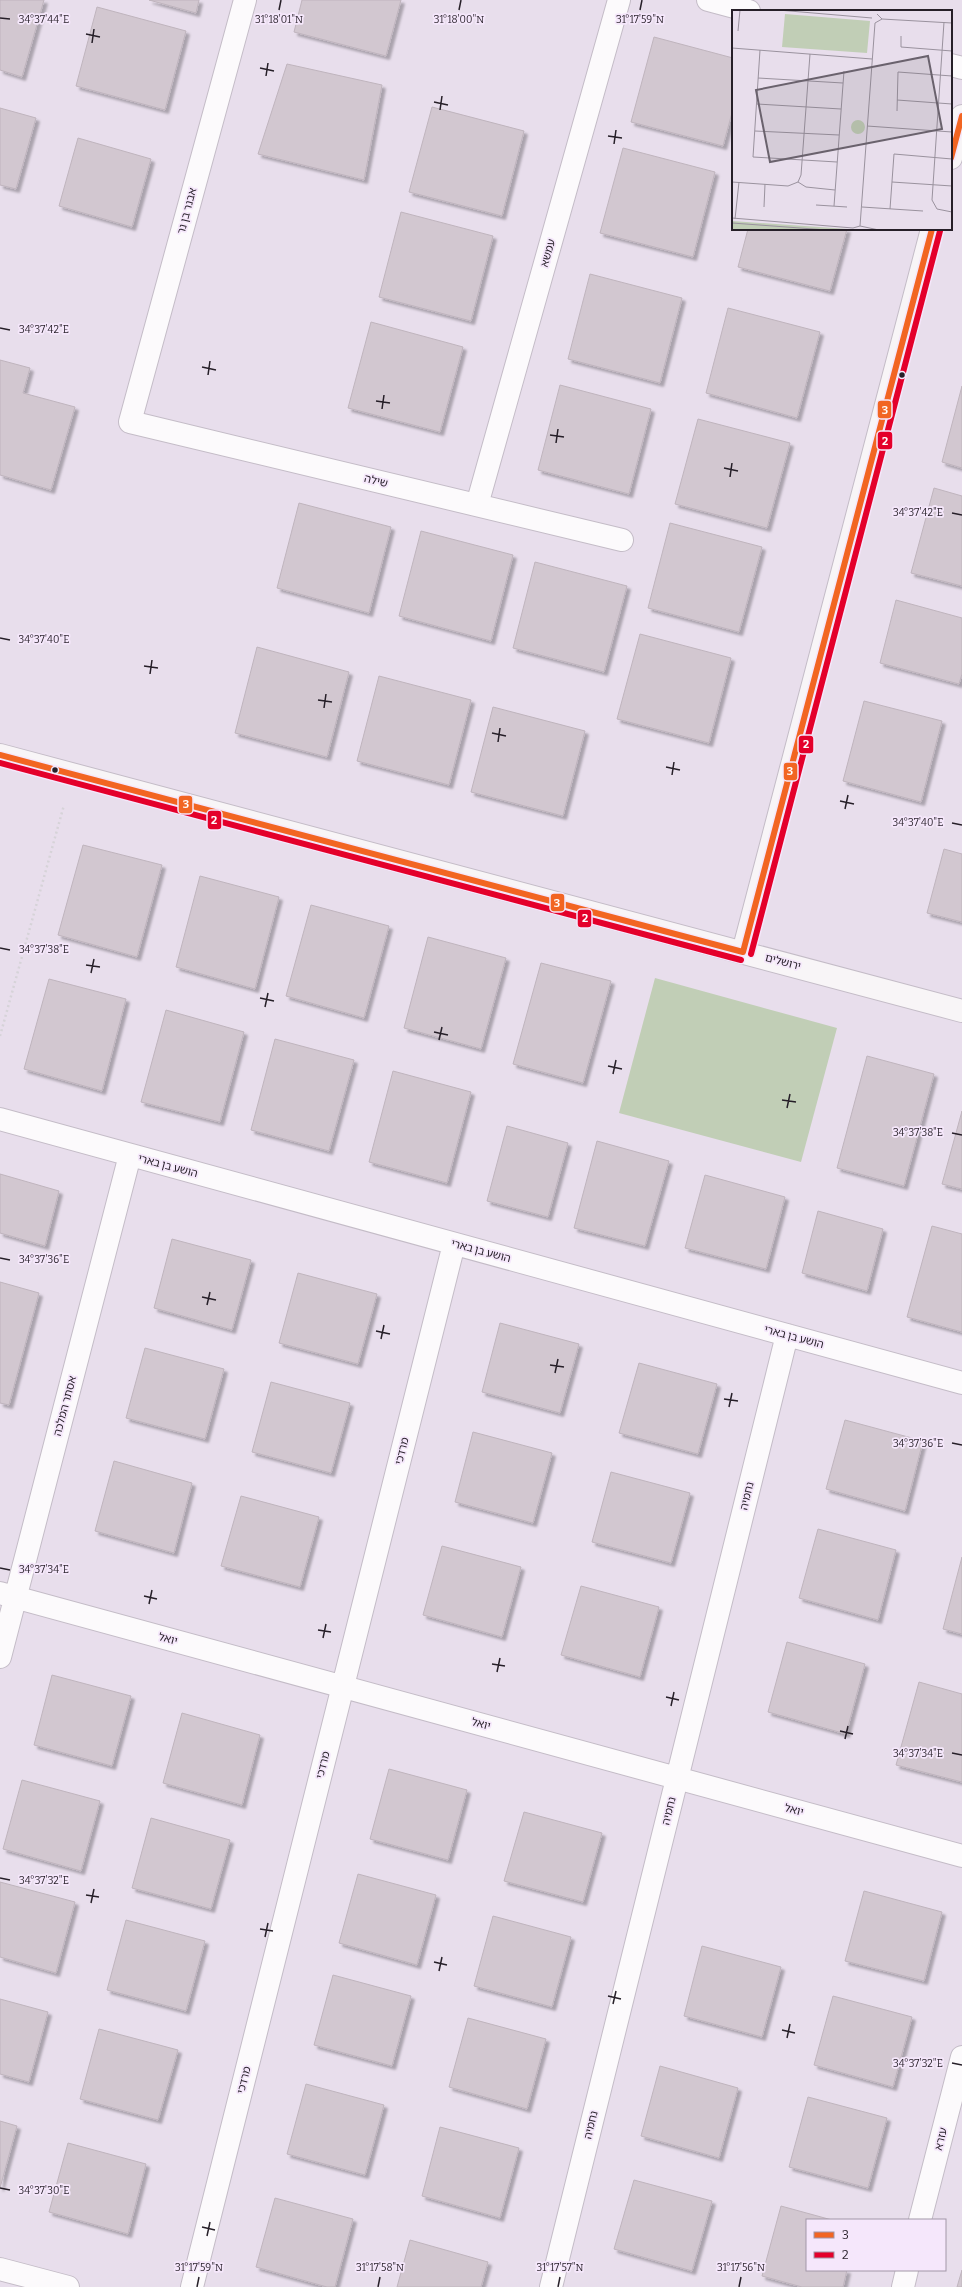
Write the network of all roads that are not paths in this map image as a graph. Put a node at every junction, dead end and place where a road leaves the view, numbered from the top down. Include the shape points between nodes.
1 (245, 0) edge
2 (619, 0) edge
3 (708, 0) edge
4 (745, 10) edge
5 (952, 65) edge
6 (962, 68) edge
7 (962, 116) edge
8 (952, 154) edge
9 (932, 230) edge
10 (130, 422) joint
11 (477, 506) junction
12 (622, 540) dead end
13 (0, 755) edge
14 (743, 952) junction
15 (962, 1011) edge
16 (0, 1119) edge
17 (130, 1155) junction
18 (454, 1244) junction
19 (787, 1335) junction
20 (962, 1383) edge
21 (8, 1595) edge
22 (0, 1657) edge
23 (343, 1687) junction
24 (677, 1778) junction
25 (962, 1856) edge
26 (962, 2057) edge
27 (920, 2219) edge
28 (0, 2269) edge
29 (907, 2271) edge
30 (68, 2287) edge
31 (192, 2287) edge
32 (551, 2287) edge
33 (903, 2287) edge

1 - 10 street, אבנר בן נר
2 - 11 street, עמשא
3 - 4 street
5 - 6 street
7 - 8 street
9 - 14 street
10 - 11 street, שילה
11 - 12 street, שילה
13 - 14 street, ירושלים
14 - 15 street, ירושלים
16 - 17 street, הושע בן בארי
17 - 18 street, הושע בן בארי
17 - 21 street, אסתר המלכה
18 - 19 street, הושע בן בארי
18 - 23 street, מרדכי
19 - 20 street, הושע בן בארי
19 - 24 street, נחמיה
21 - 22 street, אסתר המלכה
21 - 23 street, יואל
23 - 24 street, יואל
23 - 31 street, מרדכי
24 - 25 street, יואל
24 - 32 street, נחמיה
26 - 27 street, עזרא
28 - 30 street
29 - 33 street

